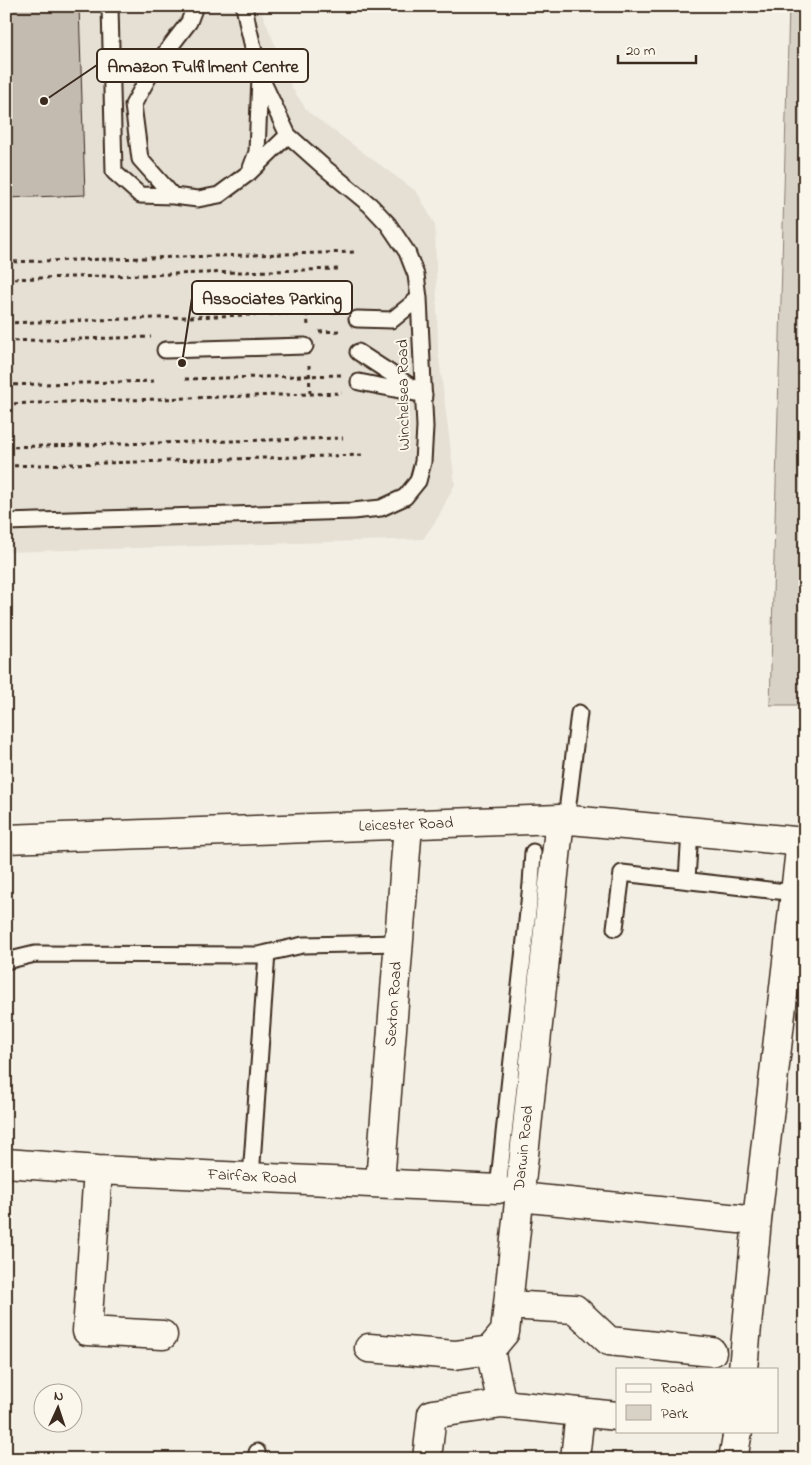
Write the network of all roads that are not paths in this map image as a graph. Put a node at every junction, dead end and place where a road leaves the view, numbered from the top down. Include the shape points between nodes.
1 (110, 6) edge
2 (195, 6) edge
3 (244, 6) edge
4 (260, 76) junction
5 (288, 134) junction
6 (250, 172) junction
7 (173, 196) junction
8 (420, 298) junction
9 (357, 320) dead end
10 (304, 346) dead end
11 (165, 350) dead end
12 (358, 352) dead end
13 (354, 378) road end
14 (424, 395) junction
15 (6, 522) edge
16 (579, 713) dead end
17 (563, 819) junction
18 (408, 825) junction
19 (690, 831) junction
20 (6, 839) edge
21 (803, 841) edge
22 (533, 852) dead end
23 (687, 880) junction
24 (542, 885) junction
25 (795, 893) junction
26 (615, 928) dead end
27 (399, 943) junction
28 (266, 953) junction
29 (6, 961) edge
30 (6, 1163) edge
31 (98, 1170) junction
32 (251, 1177) junction
33 (380, 1182) junction
34 (509, 1193) junction
35 (739, 1219) dead end
36 (508, 1305) junction
37 (164, 1335) dead end
38 (369, 1348) dead end
39 (490, 1350) junction
40 (712, 1352) dead end
41 (744, 1368) edge
42 (502, 1404) junction
43 (580, 1412) junction
44 (616, 1416) edge
45 (738, 1432) edge
46 (427, 1459) edge
47 (575, 1459) edge
48 (733, 1459) edge

1 - 7 lane via 114,172 140,195
2 - 7 lane via 189,22 153,69 133,105 140,159
3 - 4 lane, Winchelsea Road
4 - 5 lane, Winchelsea Road
4 - 6 lane via 257,152
5 - 6 lane
5 - 8 lane, Winchelsea Road via 388,224 407,252
6 - 7 lane via 219,195 198,199
8 - 9 lane via 392,320
8 - 14 lane, Winchelsea Road
10 - 11 lane
12 - 14 lane
13 - 14 lane
14 - 15 lane, Winchelsea Road via 423,462 418,481 405,497 381,508 344,512
16 - 17 lane
17 - 18 street, Leicester Road
17 - 19 street, Leicester Road
17 - 24 street, Darwin Road
18 - 20 street, Leicester Road
18 - 27 street, Sexton Road
19 - 21 street, Leicester Road
19 - 23 lane
21 - 25 street
22 - 24 lane
23 - 25 lane
23 - 26 lane via 622,872
24 - 34 street, Darwin Road
25 - 41 street via 757,1220
27 - 28 lane via 303,945
27 - 33 street, Sexton Road
28 - 29 lane via 35,954
28 - 32 lane
30 - 31 street, Fairfax Road
31 - 32 street, Fairfax Road
31 - 37 street via 87,1331
32 - 33 street, Fairfax Road
33 - 34 street, Fairfax Road
34 - 35 street, Fairfax Road
34 - 36 street, Darwin Road
36 - 39 street, Darwin Road via 505,1332
36 - 40 street via 575,1309 609,1341
38 - 39 street via 455,1355
39 - 42 street
42 - 43 street
42 - 46 street via 432,1414
43 - 44 street
43 - 47 street
45 - 48 street

